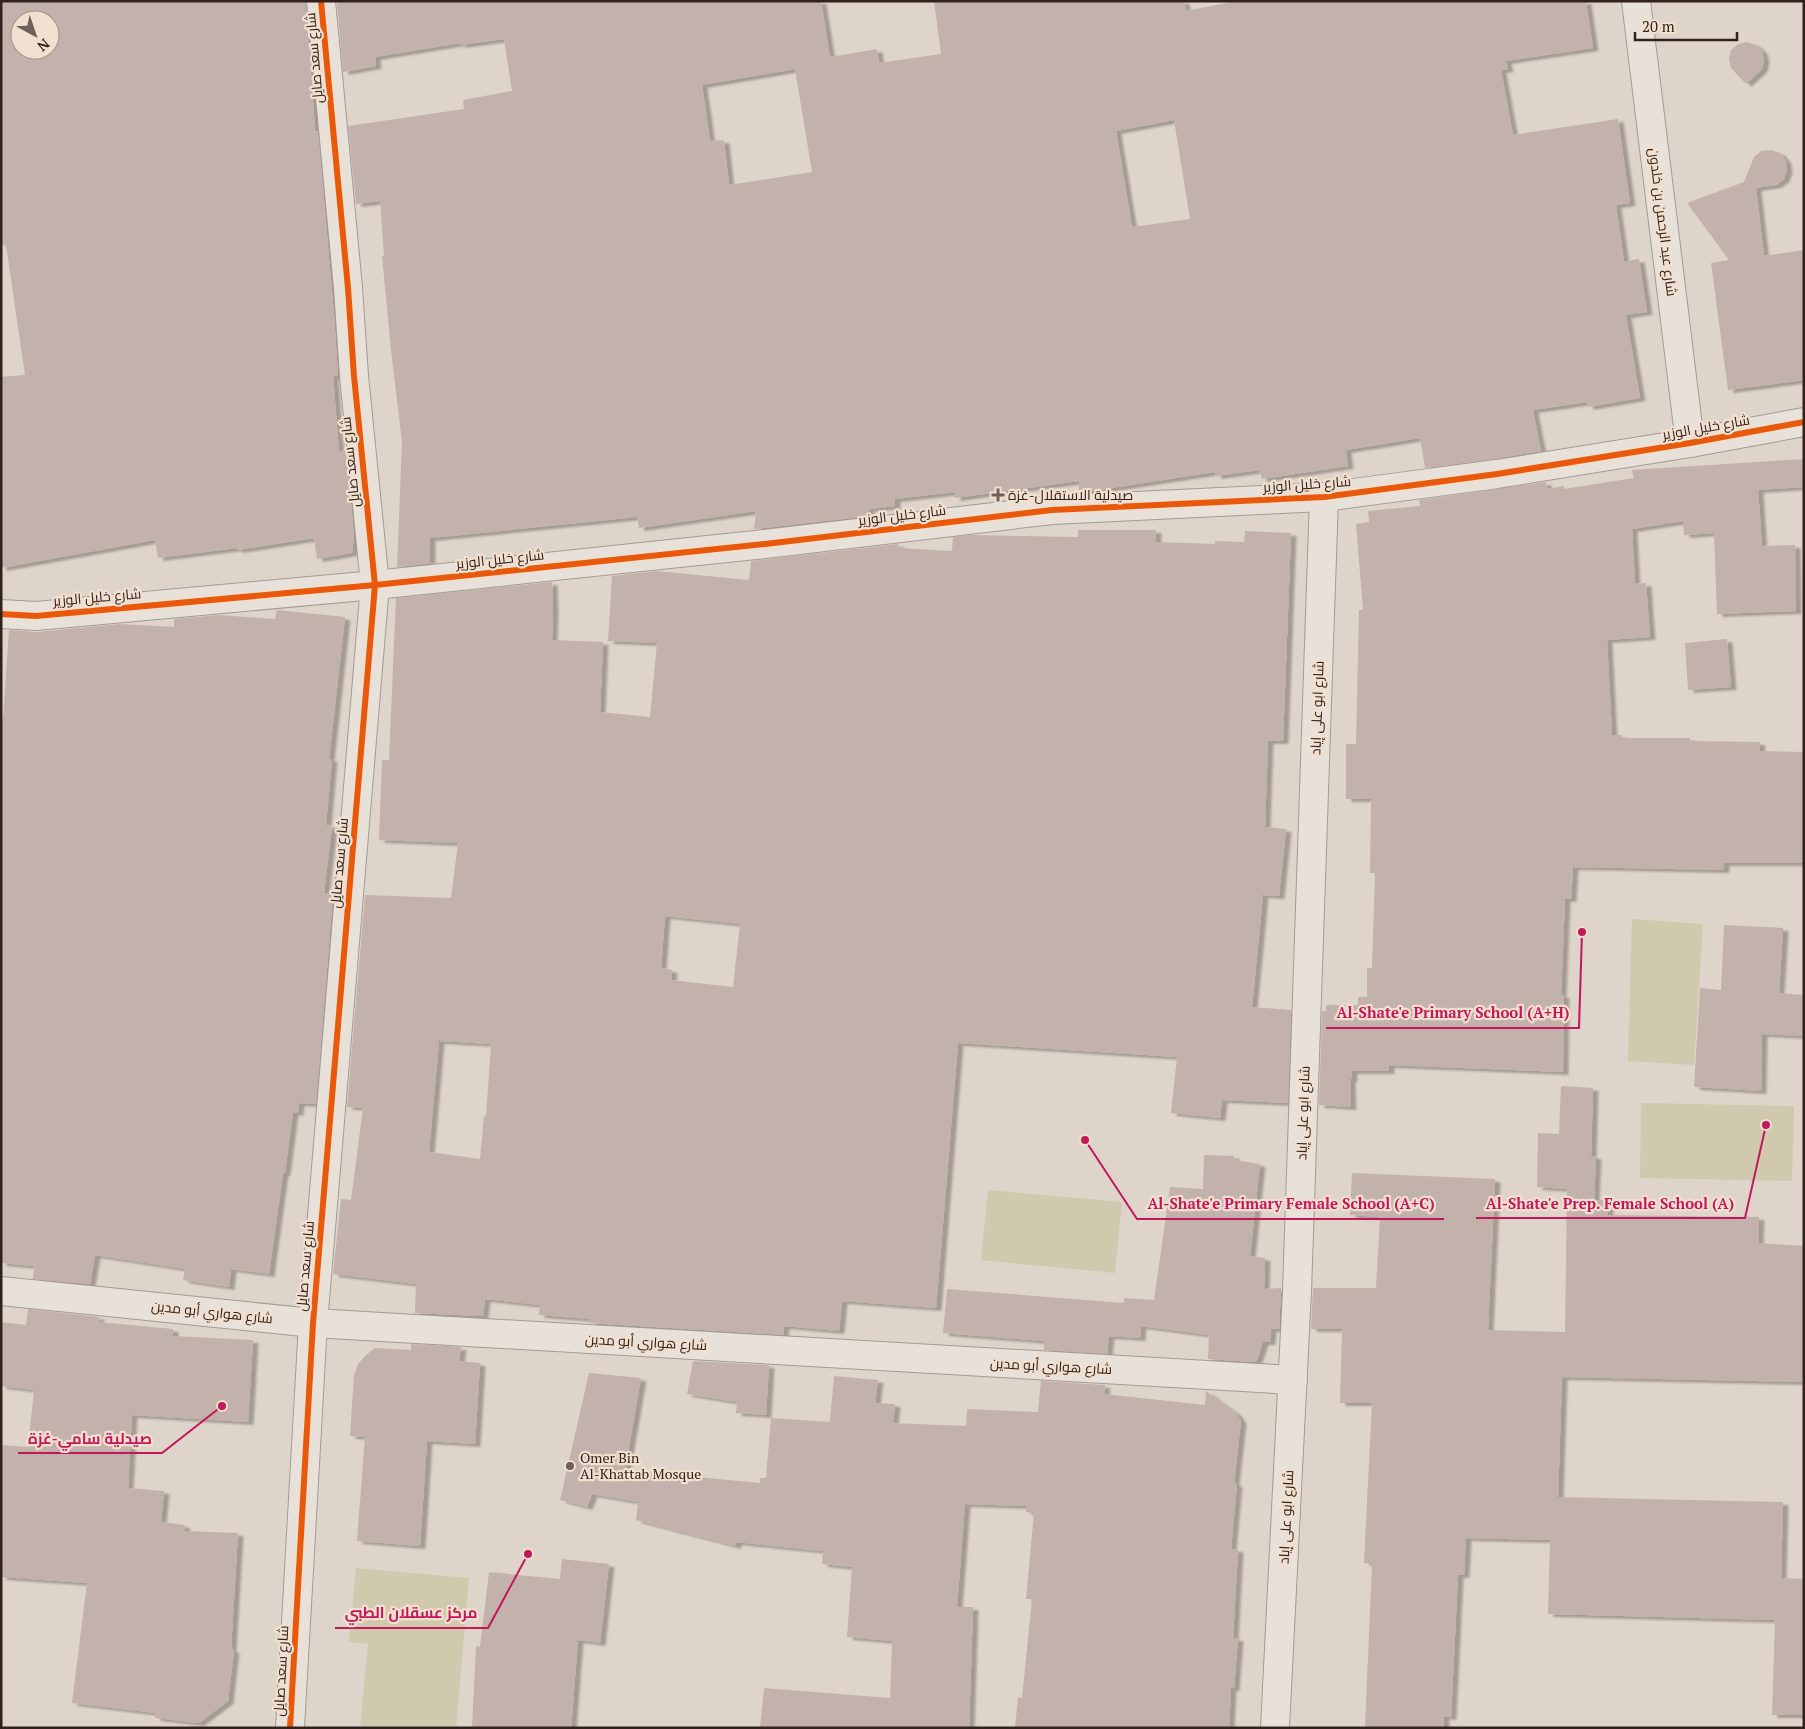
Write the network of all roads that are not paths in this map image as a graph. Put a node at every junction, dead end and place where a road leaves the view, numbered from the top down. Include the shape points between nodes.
1 (321, 1) edge
2 (1636, 1) edge
3 (1804, 422) edge
4 (1690, 443) junction
5 (1324, 497) junction
6 (375, 585) junction
7 (1, 614) edge
8 (1, 1291) edge
9 (313, 1322) junction
10 (1293, 1380) junction
11 (290, 1728) edge
12 (1275, 1728) edge

1 - 6 street, شارع سعد صايل
2 - 4 street, شارع عبد الرحمن بن خلدون
3 - 4 street, شارع خليل الوزير
4 - 5 street, شارع خليل الوزير
5 - 6 street, شارع خليل الوزير via 1052,510
5 - 10 street, شارع ابو على إياد
6 - 7 street, شارع خليل الوزير via 36,616
6 - 9 street, شارع سعد صايل
8 - 9 street, شارع هواري أبو مدين
9 - 10 street, شارع هواري أبو مدين
9 - 11 street, شارع سعد صايل
10 - 12 street, شارع ابو على إياد

